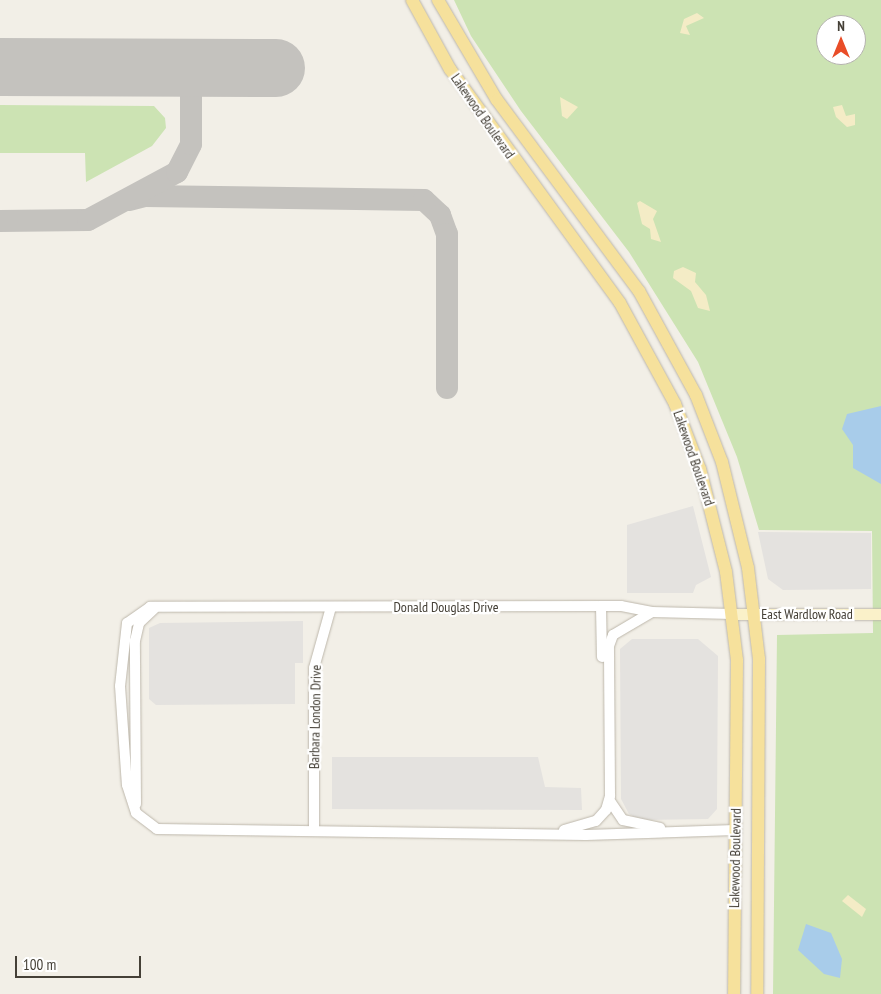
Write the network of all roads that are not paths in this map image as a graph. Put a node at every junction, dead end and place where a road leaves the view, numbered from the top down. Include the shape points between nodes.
1 (412, 0) edge
2 (438, 0) edge
3 (160, 606) junction
4 (601, 606) junction
5 (331, 607) junction
6 (652, 612) junction
7 (756, 613) junction
8 (732, 614) junction
9 (881, 614) edge
10 (608, 679) junction
11 (610, 801) junction
12 (136, 813) junction
13 (314, 830) junction
14 (735, 830) junction
15 (556, 831) junction
16 (669, 831) junction
17 (734, 994) edge
18 (757, 994) edge

1 - 8 main road, Lakewood Boulevard via 450,69 593,264 647,347 700,469 715,520
2 - 7 main road, Lakewood Boulevard via 497,100 612,251 667,336 722,462
3 - 5 street, Donald Douglas Drive
3 - 12 street via 143,617 136,630
3 - 12 street, Donald Douglas Drive via 134,614 124,630 122,744
4 - 5 street, Donald Douglas Drive
4 - 6 street, Donald Douglas Drive
4 - 10 street via 602,661
5 - 13 street, Barbara London Drive via 314,668
6 - 8 street, Donald Douglas Drive
6 - 10 street via 613,635
7 - 8 main road, East Wardlow Road
7 - 9 main road, East Wardlow Road
7 - 18 main road, Lakewood Boulevard via 760,706
8 - 14 main road, Lakewood Boulevard via 738,697
10 - 11 street
11 - 15 street via 596,821
11 - 16 street via 623,820
12 - 13 street via 157,829
13 - 15 street
14 - 16 street
14 - 17 main road, Lakewood Boulevard
15 - 16 street via 645,834

